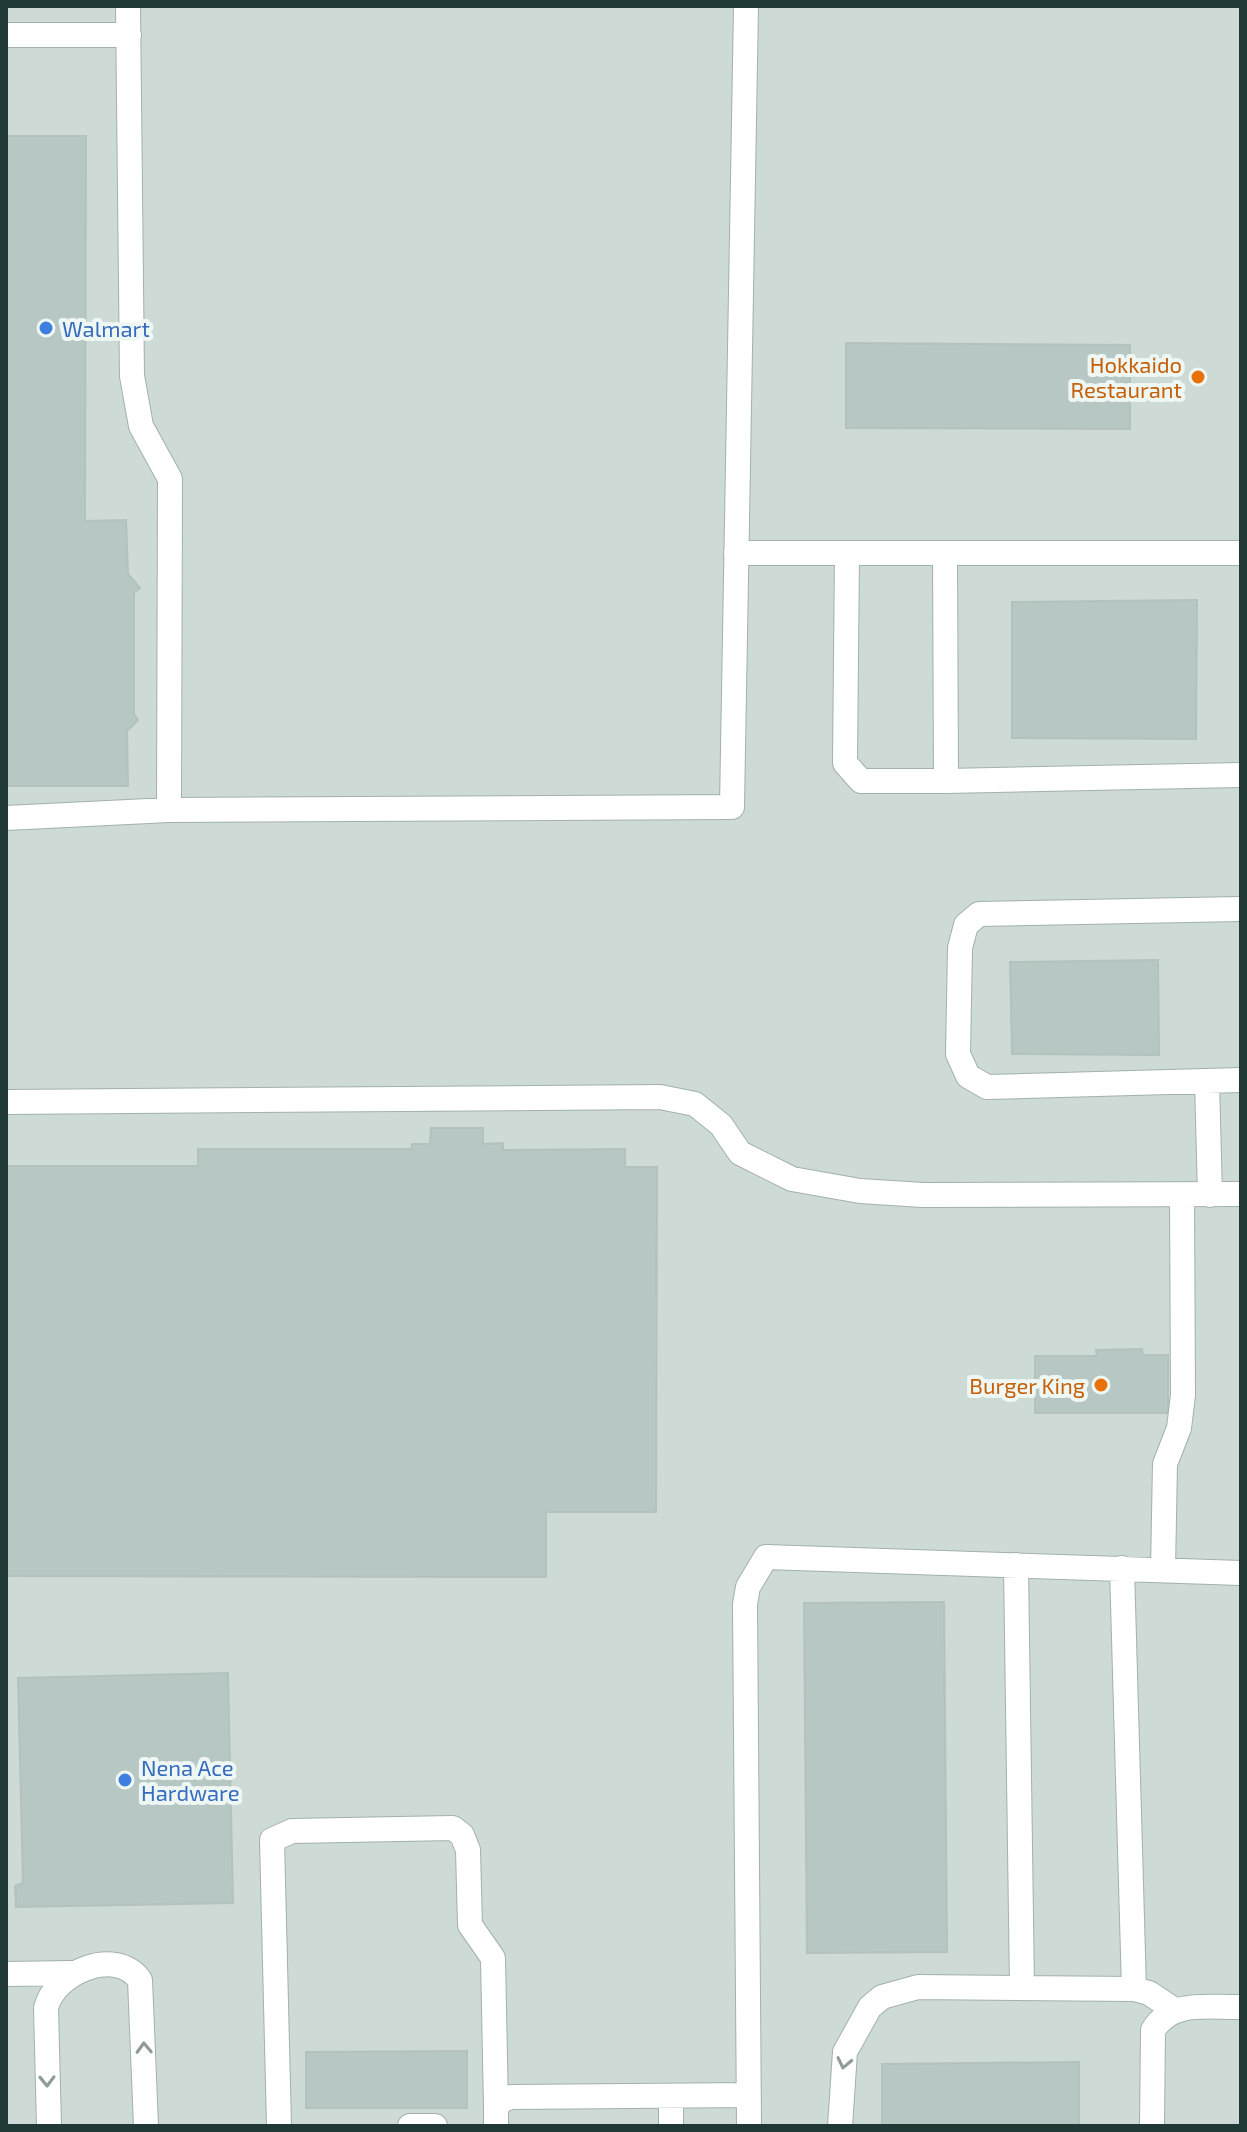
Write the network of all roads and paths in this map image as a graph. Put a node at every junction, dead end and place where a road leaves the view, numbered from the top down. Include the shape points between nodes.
1 (128, 6) edge
2 (746, 6) edge
3 (6, 35) edge
4 (129, 35) junction
5 (736, 553) junction
6 (847, 553) junction
7 (945, 553) junction
8 (1241, 553) edge
9 (1241, 775) edge
10 (946, 781) junction
11 (169, 810) junction
12 (6, 818) edge
13 (1241, 909) edge
14 (1241, 1080) edge
15 (1207, 1081) junction
16 (6, 1102) edge
17 (1241, 1194) edge
18 (1182, 1195) junction
19 (1210, 1195) junction
20 (1016, 1565) junction
21 (1122, 1568) junction
22 (1163, 1570) junction
23 (1241, 1573) edge
24 (72, 1973) junction
25 (6, 1974) edge
26 (1022, 1988) junction
27 (1134, 1989) junction
28 (1241, 2007) edge
29 (1173, 2009) junction
30 (748, 2095) junction
31 (671, 2096) junction
32 (496, 2117) edge
33 (49, 2126) edge
34 (146, 2126) edge
35 (279, 2126) edge
36 (410, 2126) edge
37 (435, 2126) edge
38 (671, 2126) edge
39 (749, 2126) edge
40 (840, 2126) edge
41 (1152, 2126) edge

1 - 4 lane
2 - 5 lane
3 - 4 lane
4 - 11 lane via 132,376 141,426 170,479
5 - 6 lane
5 - 11 lane via 732,807
6 - 7 lane
6 - 10 lane via 845,763 861,781
7 - 8 lane
7 - 10 lane
9 - 10 lane
11 - 12 lane
13 - 15 lane via 979,914 966,925 960,948 958,1054 968,1076 987,1087
14 - 15 lane
15 - 19 lane
16 - 18 lane via 660,1097 695,1104 721,1125 740,1153 792,1179 923,1195
17 - 19 lane
18 - 19 lane
18 - 22 lane via 1183,1395 1179,1428 1165,1464
20 - 21 lane
20 - 26 lane
20 - 30 lane via 766,1557 751,1579 745,1604
21 - 22 lane
21 - 27 lane
22 - 23 lane
24 - 25 lane
24 -> 33 lane via 49,1994 46,2008
34 -> 24 lane via 140,1980 114,1966
26 - 27 lane
26 -> 40 lane via 918,1987 882,1997 870,2007 845,2052
27 - 29 lane
28 - 29 lane
29 - 41 lane via 1153,2030
30 - 31 lane
30 - 39 lane
31 - 32 lane via 511,2097 502,2100
31 - 38 lane
32 - 35 lane via 493,1958 470,1925 468,1850 462,1835 453,1828 292,1831 272,1840
36 - 37 lane

